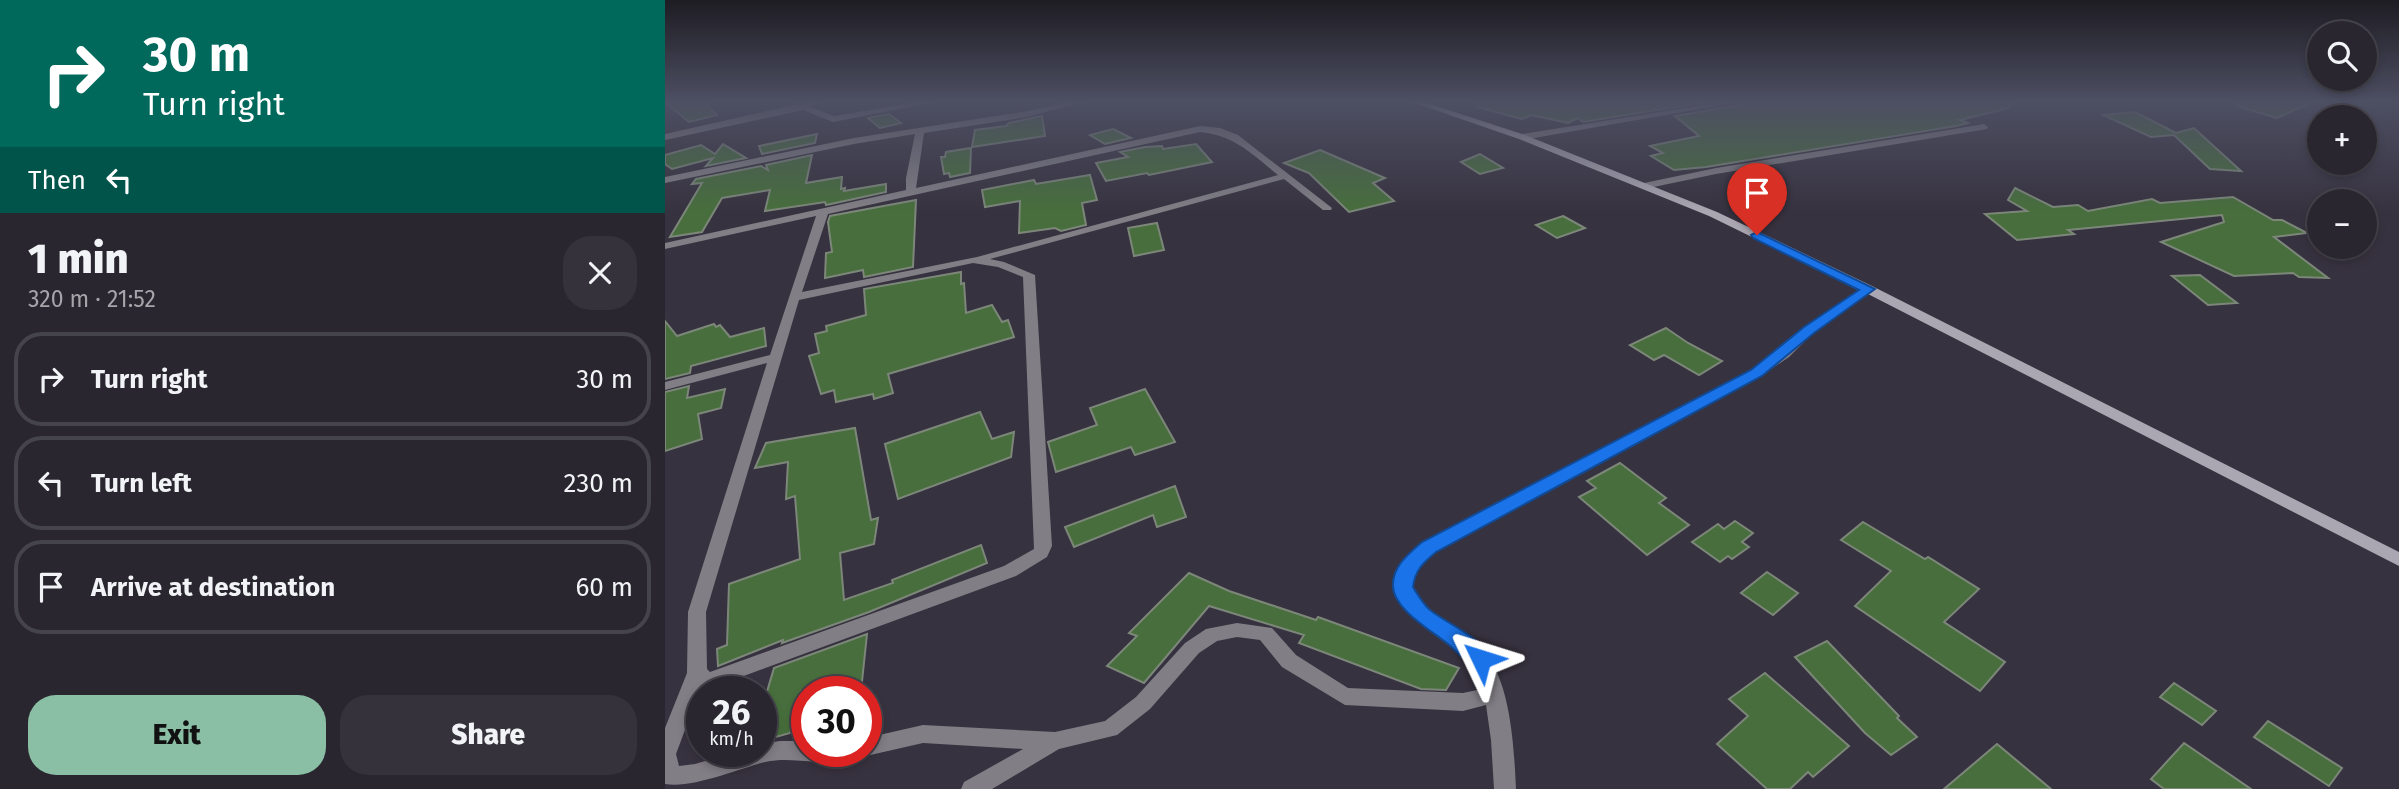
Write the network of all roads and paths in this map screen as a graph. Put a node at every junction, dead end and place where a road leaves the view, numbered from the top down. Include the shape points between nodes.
1 (868, 139) edge
2 (919, 139) edge
3 (1155, 139) edge
4 (1237, 139) edge
5 (1524, 139) edge
6 (1912, 139) edge
7 (1285, 176) junction
8 (665, 180) edge
9 (1644, 187) junction
10 (911, 192) junction
11 (1327, 208) dead end
12 (823, 212) junction
13 (665, 246) edge
14 (974, 260) junction
15 (1028, 260) junction
16 (1868, 289) junction
17 (794, 297) junction
18 (776, 357) junction
19 (665, 386) edge
20 (2399, 560) edge
21 (697, 674) junction
22 (1494, 695) junction
23 (1055, 741) junction
24 (882, 743) edge
25 (791, 750) edge
26 (665, 754) edge
27 (972, 789) edge
28 (1505, 789) edge

1 - 8 street
2 - 10 street
3 - 10 street
4 - 7 street
5 - 9 main road
6 - 9 street
7 - 11 street
7 - 15 street
9 - 16 main road via 1713,214
10 - 12 street
12 - 13 street
12 - 17 street
14 - 15 street
14 - 15 street via 1000,264
14 - 17 street
15 - 21 street via 1041,553 1010,571 737,671 707,681
16 - 20 main road
16 - 22 street via 1756,373 1429,547 1413,560 1402,589 1421,614 1481,659
17 - 18 street
18 - 19 street
18 - 21 street via 698,612
21 - 26 street
22 - 23 street via 1464,702 1345,696 1289,661 1265,633 1237,630 1213,634 1192,648 1143,703 1110,729
22 - 28 street via 1505,752
23 - 24 street via 923,734
23 - 27 street
25 - 26 street via 731,761 684,778 671,776

